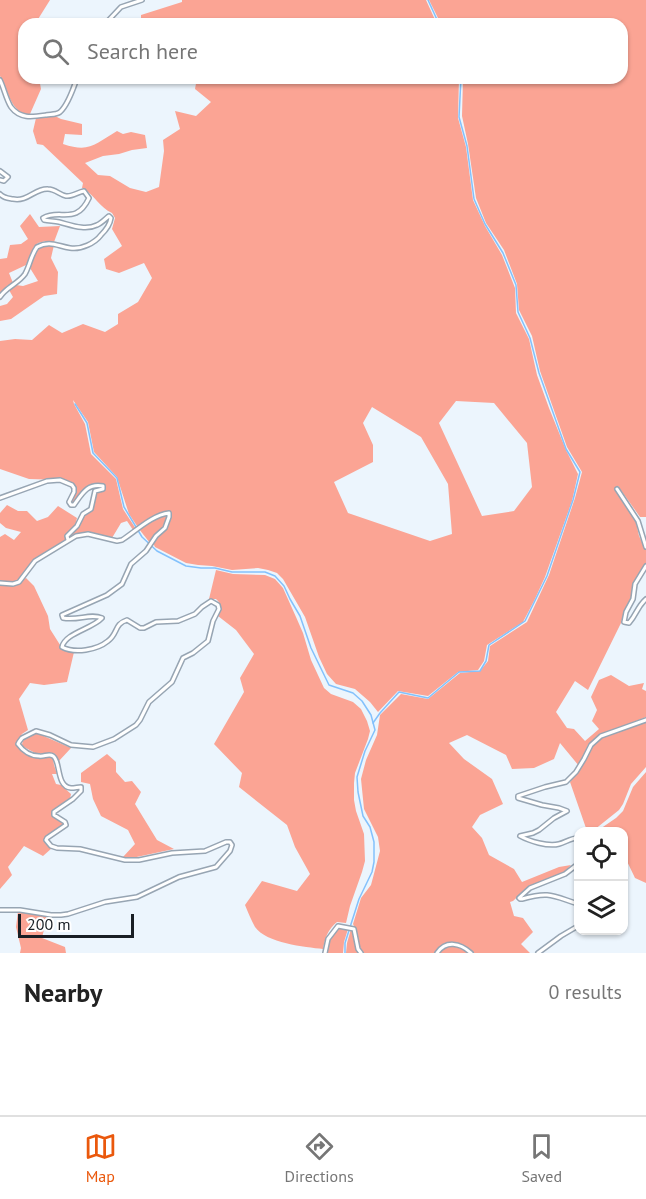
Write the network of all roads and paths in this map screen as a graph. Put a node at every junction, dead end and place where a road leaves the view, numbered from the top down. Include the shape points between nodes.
1 (142, 0) edge
2 (111, 18) edge
3 (0, 80) edge
4 (74, 84) edge
5 (0, 171) edge
6 (0, 180) edge
7 (0, 194) edge
8 (0, 297) edge
9 (617, 489) dead end
10 (0, 498) edge
11 (68, 540) junction
12 (646, 547) edge
13 (646, 566) edge
14 (0, 583) edge
15 (646, 599) edge
16 (646, 720) edge
17 (574, 838) edge
18 (574, 867) edge
19 (574, 902) edge
20 (0, 910) edge
21 (574, 929) edge
22 (325, 953) edge
23 (361, 953) edge
24 (437, 953) edge
25 (471, 953) edge
26 (538, 953) edge

1 - 2 street via 121,8
3 - 4 street via 12,109 31,117 59,112
5 - 6 street via 8,177
7 - 8 street via 20,200 48,189 65,196 84,191 89,198 76,212 46,216 44,220 89,227 111,218 93,243 77,249 50,243 37,247 24,276
9 - 12 street via 638,521
10 - 11 street via 60,480 74,488 69,502 74,505 88,487 103,486 95,491 91,509 81,517
11 - 14 street via 35,561 19,582
11 - 20 street via 88,534 117,542 153,519 166,513 170,517 146,551 131,564 122,584 62,615 68,619 102,618 68,638 62,647 82,651 108,641 119,624 127,620 144,628 189,617 211,601 219,609 208,641 183,658 172,682 149,702 136,725 93,747 71,745 36,732 19,742 21,748 34,756 55,757 64,784 81,788 54,813 66,825 46,840 57,848 132,861 205,851 226,842 232,845 216,867 178,877 137,897 61,915
13 - 15 street via 635,584 624,622 629,623
16 - 17 street via 601,736 566,782 517,797 567,811 539,830 520,836 557,845
18 - 19 street via 530,888 519,898 546,894
21 - 26 street
22 - 23 street via 328,939 338,926 354,929
24 - 25 street via 450,944 465,947

